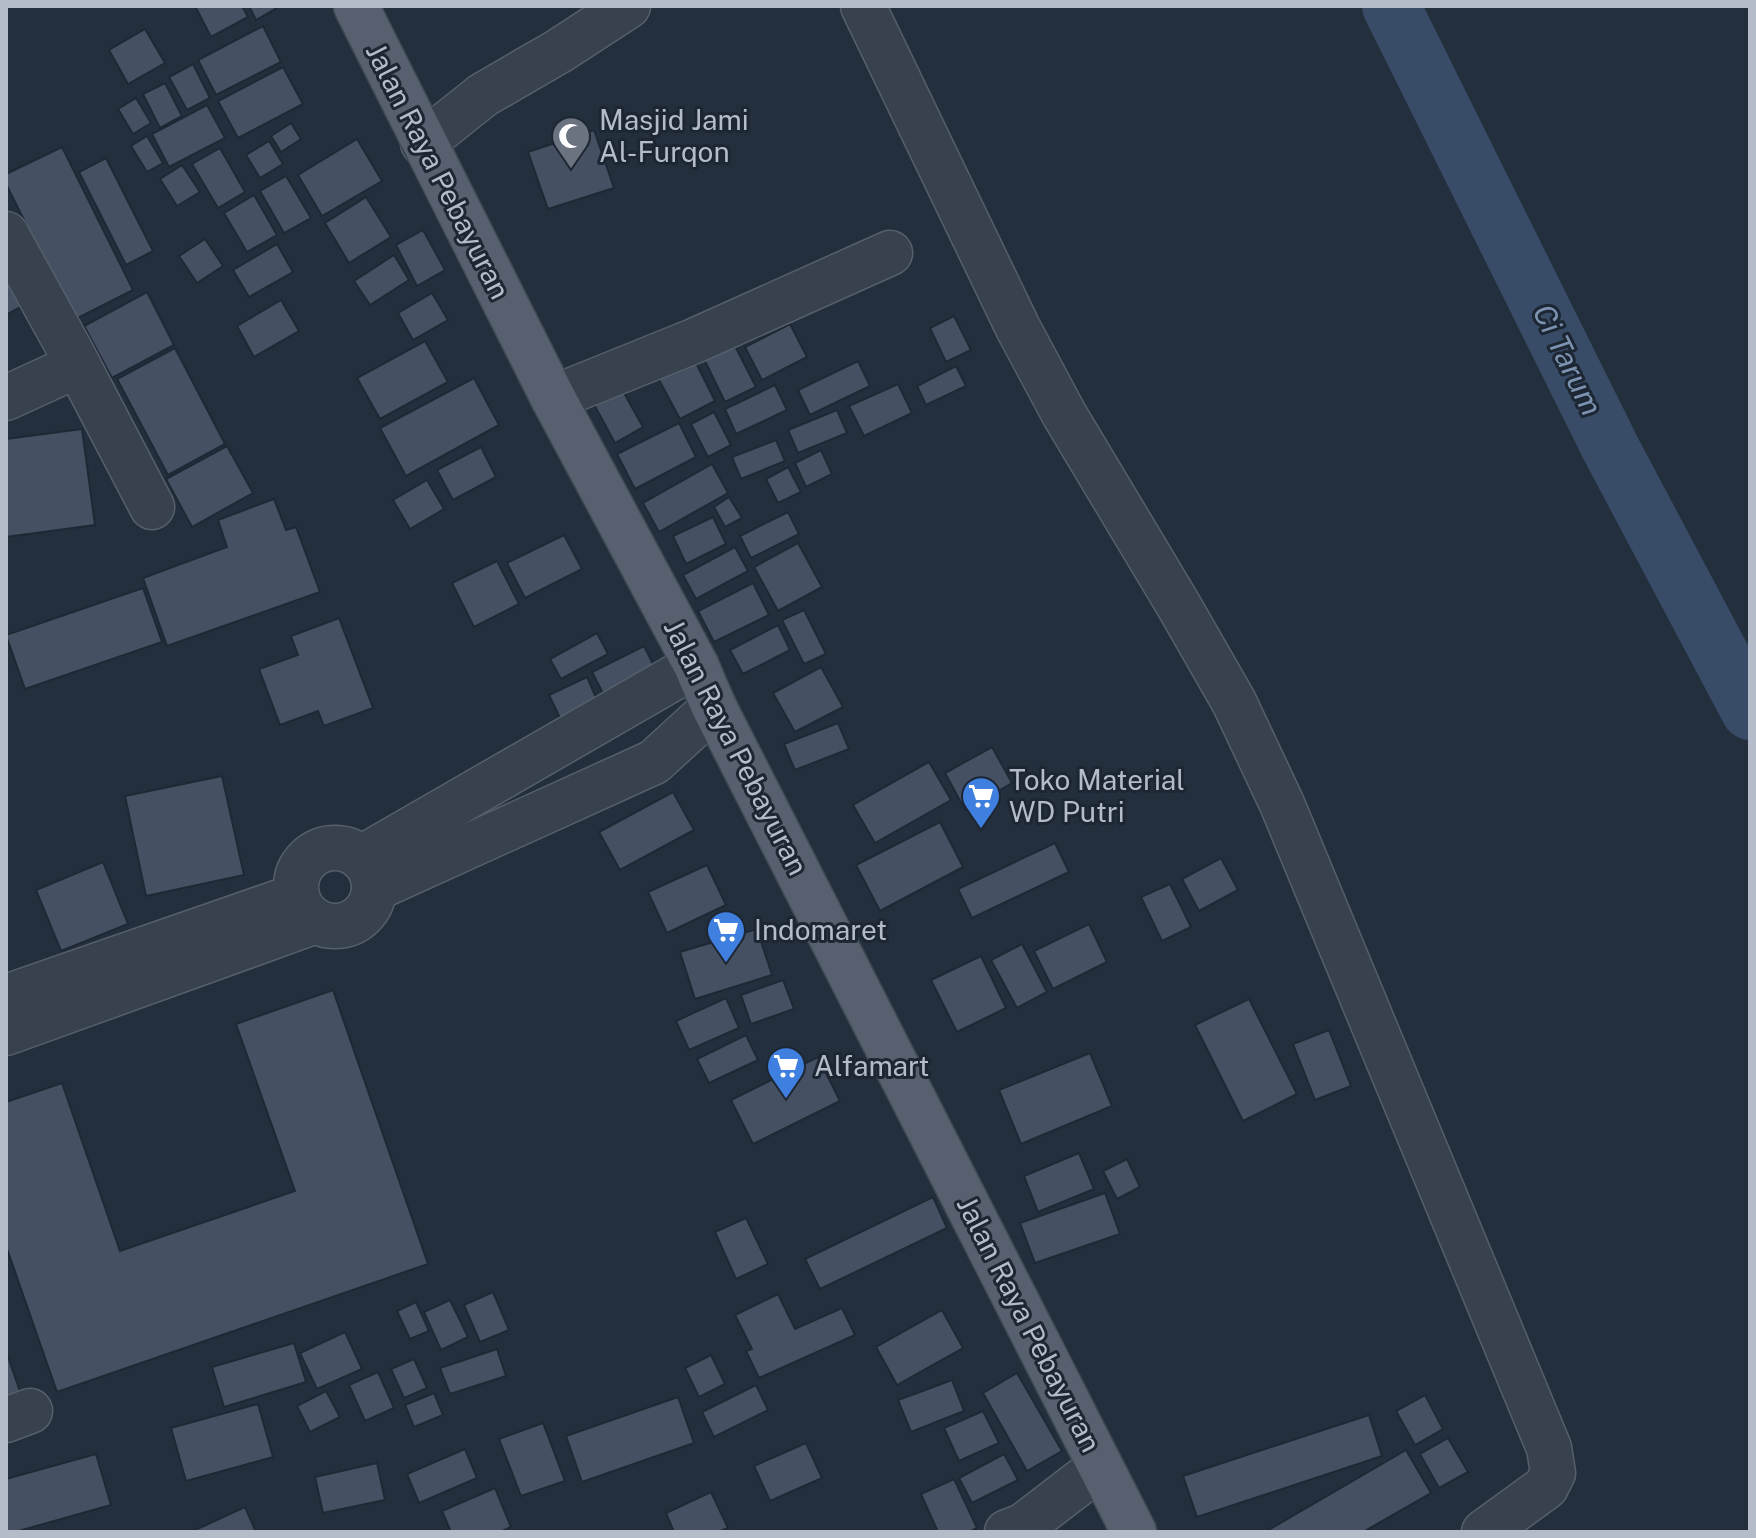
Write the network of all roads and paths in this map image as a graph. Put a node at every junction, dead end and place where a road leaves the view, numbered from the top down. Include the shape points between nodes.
1 (356, 6) edge
2 (628, 6) edge
3 (863, 6) edge
4 (423, 143) junction
5 (6, 234) edge
6 (890, 253) dead end
7 (78, 365) junction
8 (6, 398) edge
9 (553, 398) junction
10 (152, 507) dead end
11 (696, 665) junction
12 (714, 707) junction
13 (367, 874) junction
14 (306, 908) junction
15 (6, 997) edge
16 (6, 1033) edge
17 (1100, 1467) junction
18 (1007, 1532) edge
19 (1134, 1532) edge
20 (1484, 1532) edge

1 - 4 main road, Jalan Raya Pebayuran
2 - 4 street via 483,95
3 - 20 street via 1018,328 1234,702 1282,804 1543,1433 1553,1473 1546,1487
4 - 9 main road, Jalan Raya Pebayuran
5 - 7 street
6 - 9 street
7 - 8 street
7 - 10 street
9 - 11 main road, Jalan Raya Pebayuran
11 - 12 main road, Jalan Raya Pebayuran
11 - 13 street
12 - 13 street via 654,762
12 - 17 main road, Jalan Raya Pebayuran
13 - 14 street via 370,902 353,921 328,925
13 - 14 street via 353,853 334,848 315,853 297,876
14 - 15 street
14 - 16 street
17 - 18 street via 1023,1526
17 - 19 main road, Jalan Raya Pebayuran

